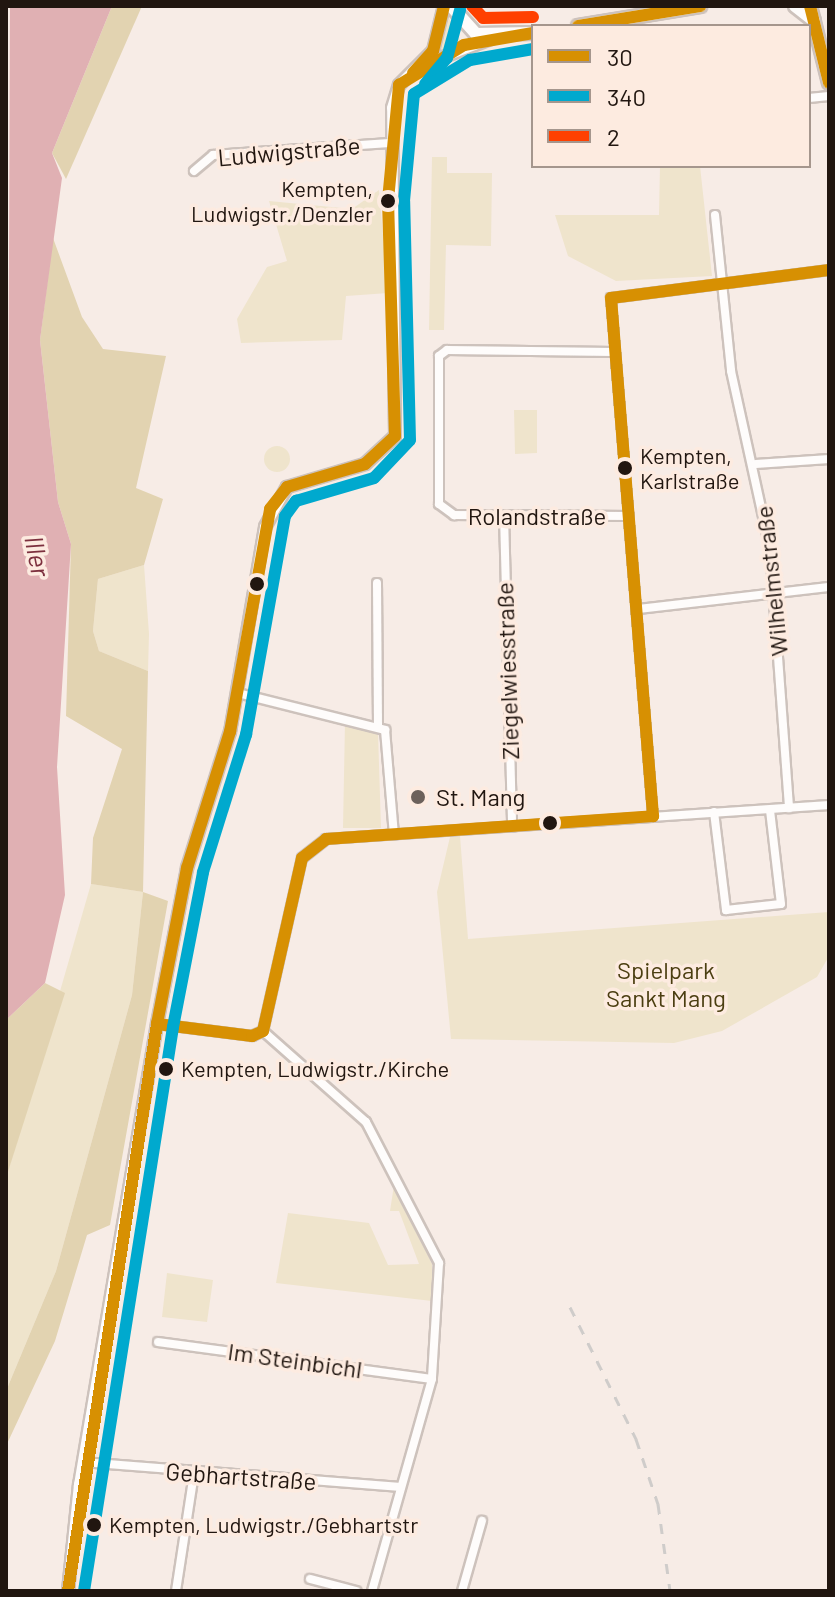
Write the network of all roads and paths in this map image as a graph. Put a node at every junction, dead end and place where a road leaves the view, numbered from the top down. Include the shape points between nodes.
1 (444, 6) edge
2 (451, 6) edge
3 (700, 6) edge
4 (795, 6) edge
5 (810, 6) edge
6 (814, 21) junction
7 (590, 24) edge
8 (531, 33) edge
9 (493, 38) junction
10 (826, 59) edge
11 (423, 65) junction
12 (829, 83) edge
13 (390, 143) junction
14 (194, 171) dead end
15 (715, 215) dead end
16 (829, 270) edge
17 (723, 287) junction
18 (614, 352) junction
19 (829, 459) edge
20 (756, 464) junction
21 (504, 515) junction
22 (629, 516) junction
23 (377, 583) dead end
24 (829, 587) edge
25 (775, 596) junction
26 (638, 609) junction
27 (238, 693) junction
28 (378, 725) junction
29 (829, 805) edge
30 (789, 808) junction
31 (770, 810) junction
32 (714, 812) junction
33 (653, 816) junction
34 (512, 827) junction
35 (394, 835) junction
36 (157, 1024) junction
37 (263, 1031) junction
38 (158, 1342) dead end
39 (432, 1379) junction
40 (83, 1462) junction
41 (194, 1474) junction
42 (400, 1487) junction
43 (482, 1521) dead end
44 (310, 1579) dead end
45 (68, 1591) edge
46 (176, 1591) edge
47 (356, 1591) edge
48 (372, 1591) edge
49 (462, 1591) edge

1 - 11 street, Ludwigstraße
2 - 9 main road via 466,27
3 - 7 main road
4 - 6 main road
5 - 6 main road
6 - 10 main road
8 - 9 main road
9 - 11 street
10 - 12 main road
11 - 13 street, Ludwigstraße via 395,92
13 - 14 street, Ludwigstraße via 213,155
13 - 27 street, Ludwigstraße via 395,436 378,458 300,481 274,502
15 - 17 street, Wilhelmstraße
16 - 17 street
17 - 18 street via 611,298
17 - 20 street, Wilhelmstraße via 731,371
18 - 21 street, Rolandstraße via 447,350 439,356 442,511
18 - 22 street
19 - 20 street
20 - 25 street, Wilhelmstraße
21 - 22 street, Rolandstraße
21 - 34 street, Ziegelwiesstraße
22 - 26 street
23 - 28 street
24 - 25 street
25 - 26 street
25 - 30 street, Wilhelmstraße
26 - 33 street
27 - 28 street
27 - 36 street, Ludwigstraße via 187,868
28 - 35 street via 390,739
29 - 30 street
30 - 31 street
31 - 32 street
31 - 32 street via 781,904 726,910
32 - 33 street
33 - 34 street
34 - 35 street
35 - 37 street via 326,839 302,858
36 - 37 street via 252,1036
36 - 40 street, Ludwigstraße
37 - 39 street via 359,1114 426,1227 439,1263
38 - 39 street, Im Steinbichl
39 - 42 street
40 - 41 street, Gebhartstraße
40 - 45 street, Ludwigstraße
41 - 42 street, Gebhartstraße
41 - 46 street
42 - 48 street
43 - 49 street
44 - 47 street

